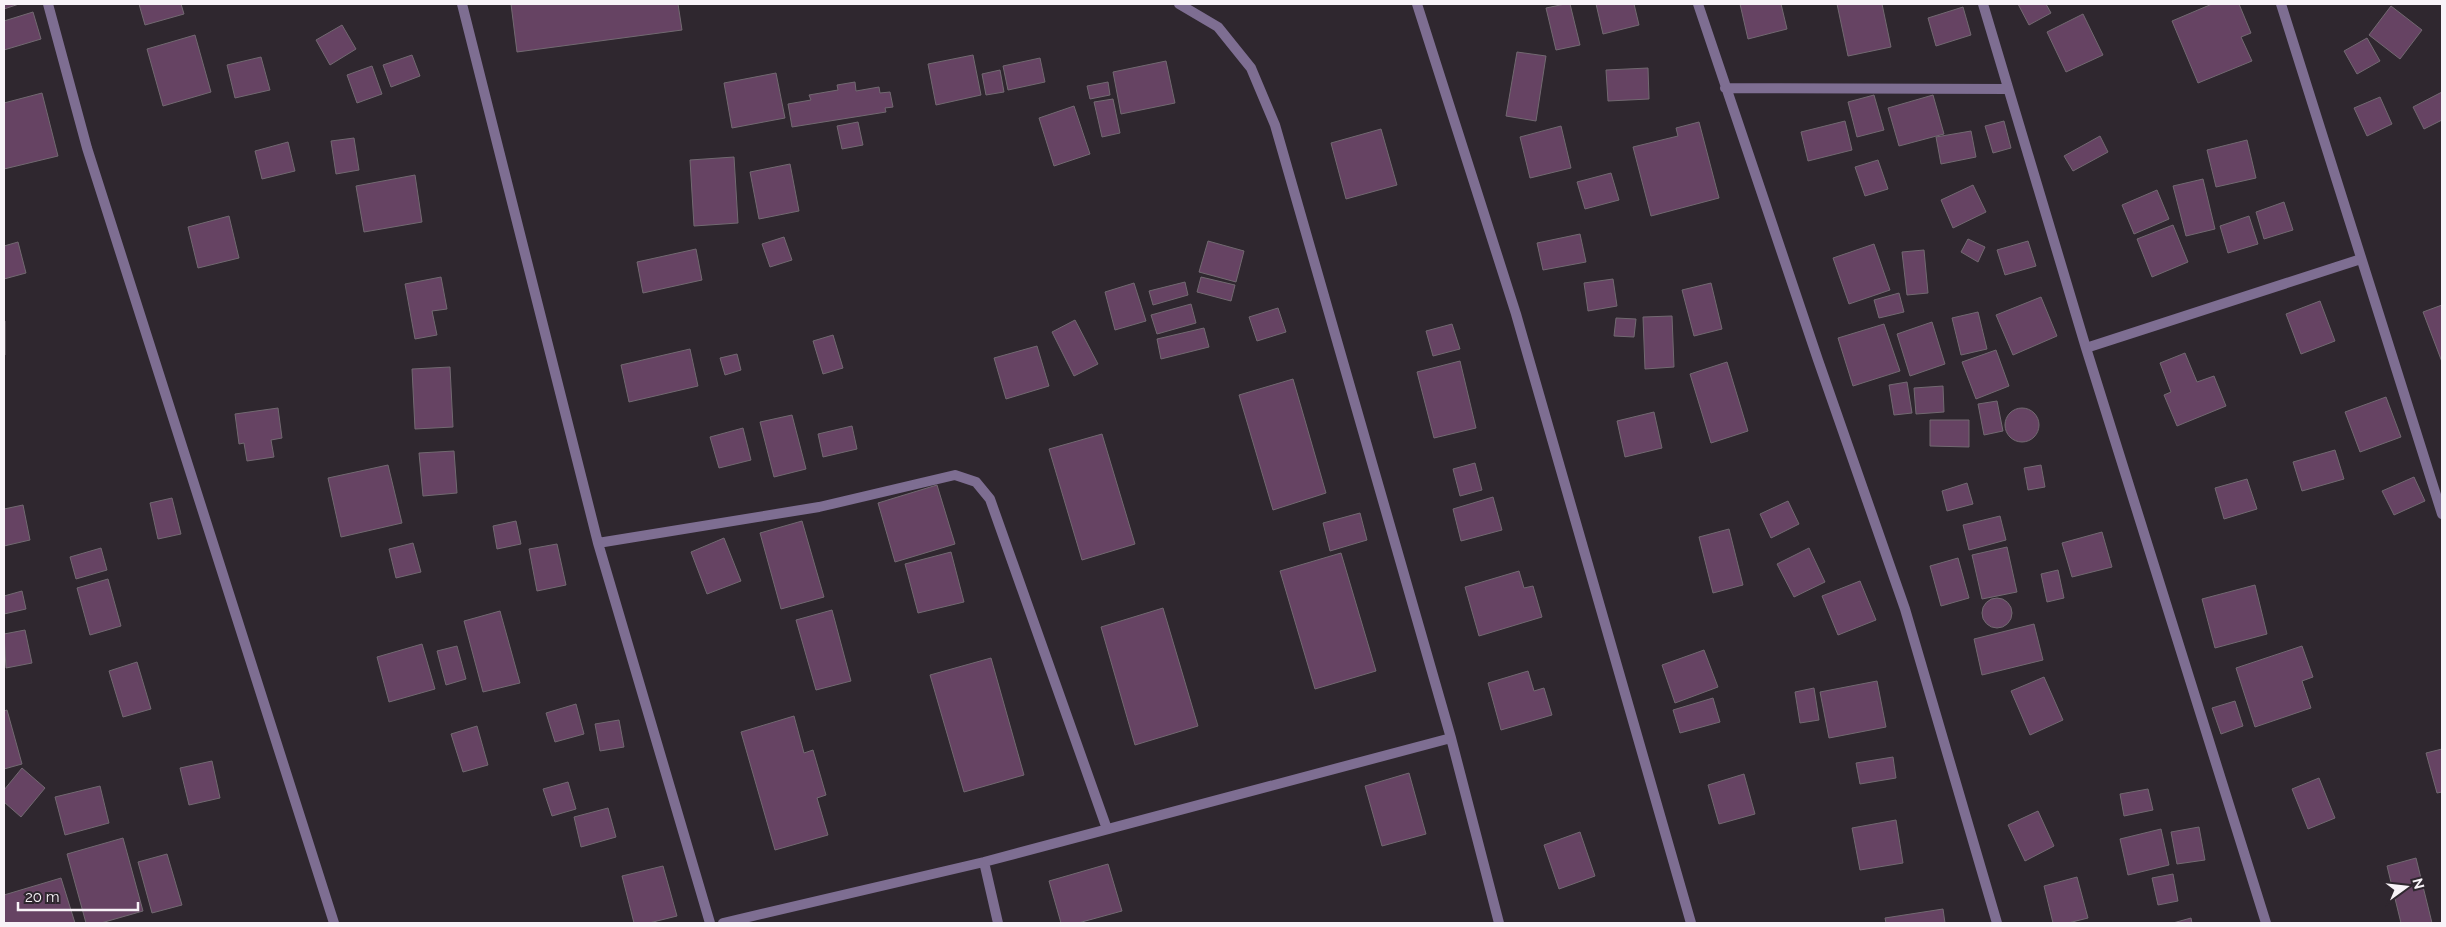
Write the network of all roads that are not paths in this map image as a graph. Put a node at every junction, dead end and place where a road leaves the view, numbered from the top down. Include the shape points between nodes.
1 (48, 4) edge
2 (462, 4) edge
3 (1179, 4) edge
4 (1417, 4) edge
5 (1698, 4) edge
6 (1983, 4) edge
7 (2281, 4) edge
8 (1725, 88) junction
9 (2008, 89) junction
10 (2362, 259) junction
11 (2086, 348) junction
12 (2442, 514) edge
13 (598, 543) junction
14 (1451, 738) junction
15 (1107, 829) junction
16 (984, 862) junction
17 (334, 923) edge
18 (710, 923) edge
19 (723, 923) edge
20 (998, 923) edge
21 (1500, 923) edge
22 (1691, 923) edge
23 (1997, 923) edge
24 (2266, 923) edge

1 - 17 street via 87,148
2 - 13 street
3 - 14 street via 1218,27 1251,68 1275,125
4 - 22 street via 1516,314
5 - 8 street
6 - 9 street
7 - 10 street
8 - 9 street
8 - 23 street via 1905,609
9 - 11 street
10 - 11 street
10 - 12 street
11 - 24 street
13 - 15 street via 819,507 955,475 976,482 990,499
13 - 18 street
14 - 15 street
14 - 21 street
15 - 16 street
16 - 19 street
16 - 20 street

